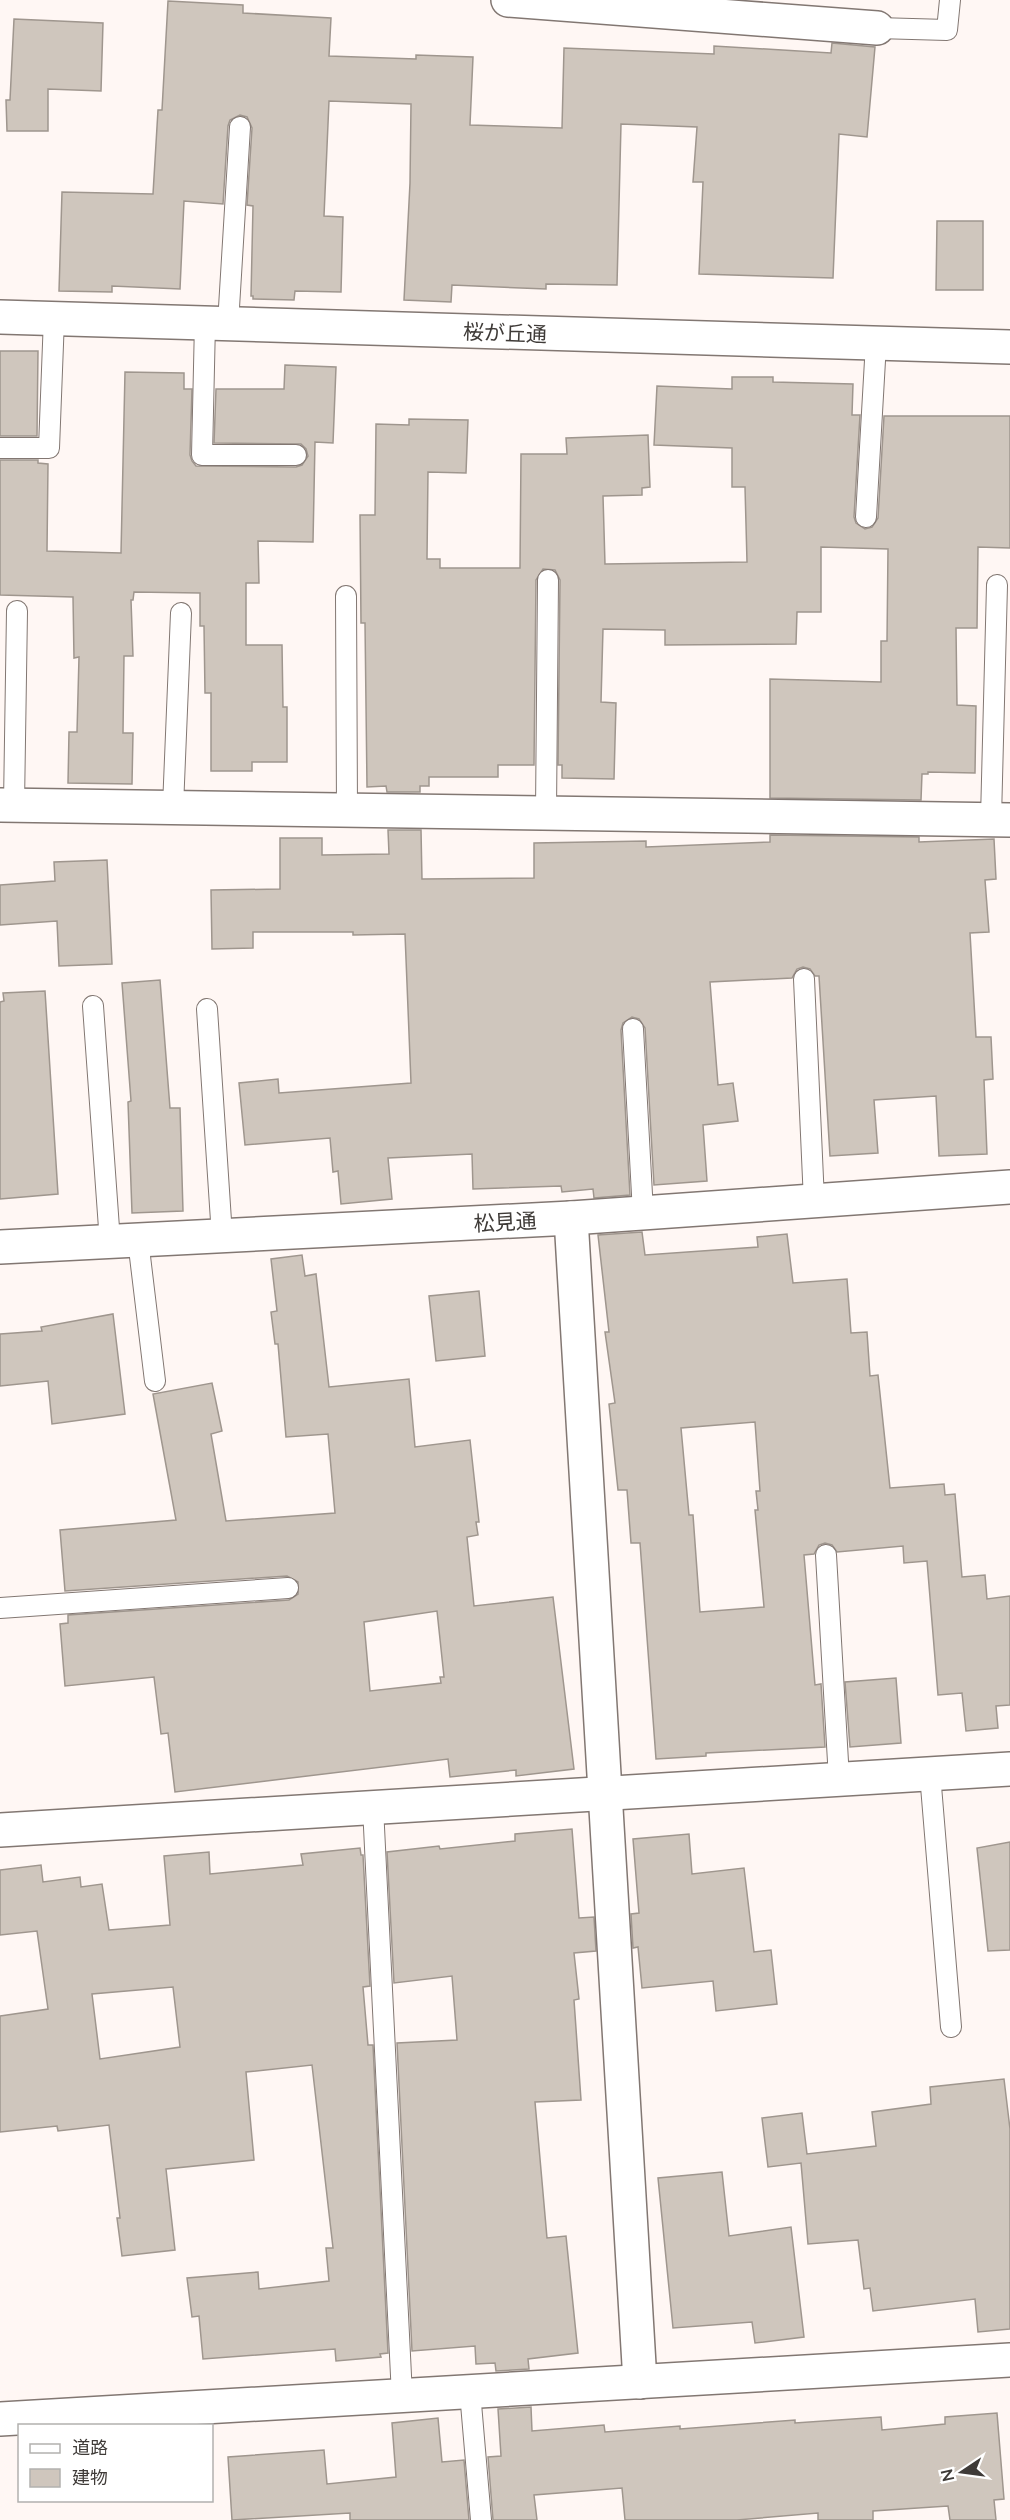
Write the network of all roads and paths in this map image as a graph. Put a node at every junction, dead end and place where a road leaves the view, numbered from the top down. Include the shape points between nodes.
1 (508, 0) edge
2 (950, 0) edge
3 (612, 4) edge
4 (877, 28) joint
5 (240, 127) dead end
6 (0, 317) edge
7 (54, 318) junction
8 (216, 323) junction
9 (876, 343) junction
10 (1010, 347) edge
11 (0, 448) edge
12 (296, 455) dead end
13 (867, 518) dead end
14 (548, 580) dead end
15 (997, 585) dead end
16 (346, 596) dead end
17 (17, 611) dead end
18 (181, 613) dead end
19 (7, 804) edge
20 (173, 807) junction
21 (347, 810) junction
22 (546, 812) junction
23 (1000, 819) edge
24 (804, 979) dead end
25 (93, 1006) dead end
26 (207, 1009) dead end
27 (633, 1029) dead end
28 (1010, 1187) edge
29 (814, 1201) junction
30 (643, 1213) junction
31 (571, 1218) junction
32 (222, 1236) junction
33 (124, 1241) junction
34 (0, 1247) edge
35 (154, 1381) dead end
36 (826, 1555) dead end
37 (288, 1588) dead end
38 (0, 1608) edge
39 (1010, 1769) edge
40 (930, 1774) junction
41 (840, 1779) junction
42 (606, 1793) junction
43 (373, 1807) junction
44 (0, 1830) edge
45 (951, 2027) dead end
46 (1010, 2360) edge
47 (640, 2382) junction
48 (470, 2392) junction
49 (402, 2396) junction
50 (0, 2419) edge
51 (481, 2520) edge

1 - 3 street
2 - 4 lane via 947,30
3 - 4 street
5 - 8 lane
6 - 7 street, 桜が丘通
7 - 8 street, 桜が丘通
7 - 11 lane via 49,448
8 - 9 street, 桜が丘通
8 - 12 lane via 202,455
9 - 10 street, 桜が丘通
9 - 13 lane
14 - 22 lane
15 - 23 lane
16 - 21 lane
17 - 19 lane
18 - 20 lane
19 - 20 street
20 - 21 street
21 - 22 street
22 - 23 street
24 - 29 lane
25 - 33 lane
26 - 32 lane
27 - 30 lane
28 - 29 street, 松見通
29 - 30 street, 松見通
30 - 31 street, 松見通
31 - 32 street, 松見通
31 - 42 street
32 - 33 street, 松見通
33 - 34 street, 松見通
33 - 35 lane
36 - 41 lane
37 - 38 lane
39 - 40 street
40 - 41 street
40 - 45 lane
41 - 42 street
42 - 43 street
42 - 47 street
43 - 44 street
43 - 49 lane
46 - 47 street
47 - 48 street
48 - 49 street
48 - 51 lane
49 - 50 street

